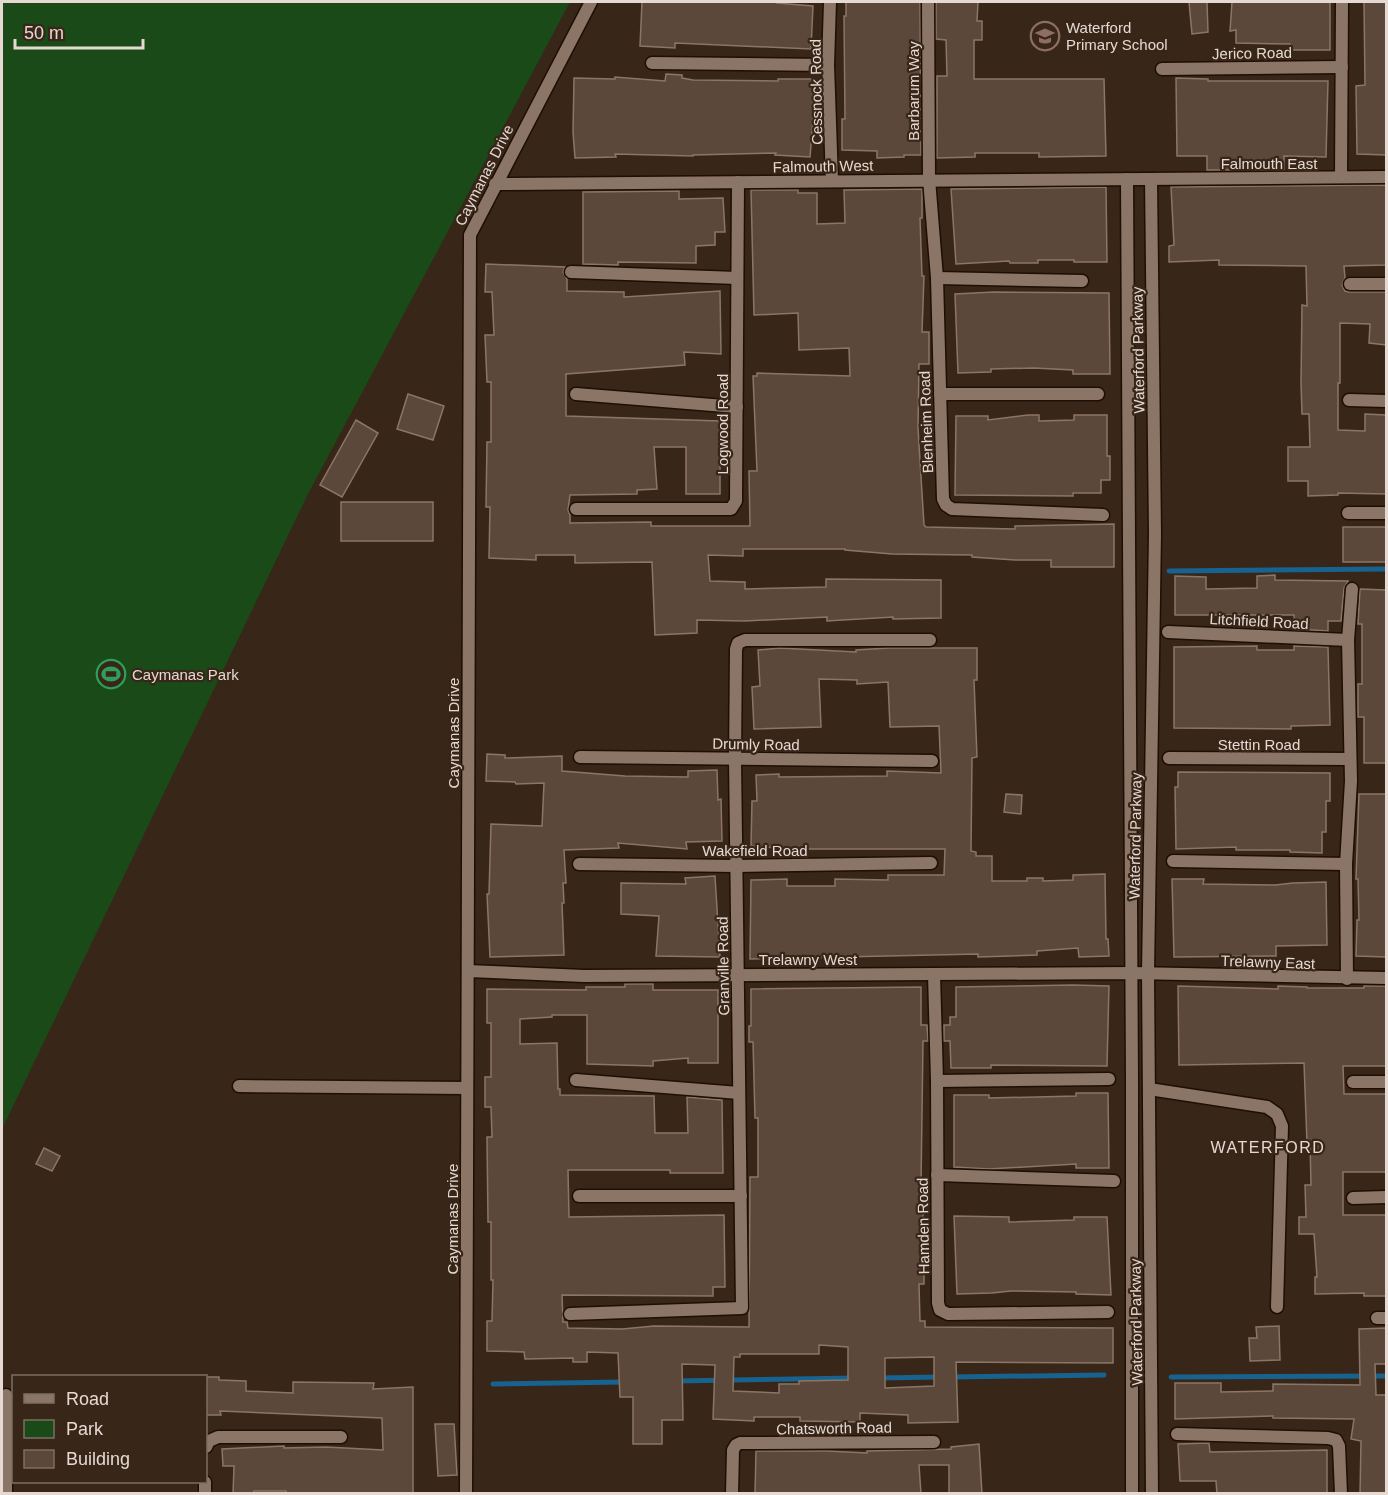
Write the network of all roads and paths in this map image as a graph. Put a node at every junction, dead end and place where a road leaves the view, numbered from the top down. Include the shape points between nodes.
1 (591, 2) edge
2 (830, 2) edge
3 (928, 2) edge
4 (1342, 2) edge
5 (652, 63) dead end
6 (828, 65) junction
7 (1342, 67) junction
8 (1162, 69) dead end
9 (1341, 177) junction
10 (1386, 177) edge
11 (1127, 179) junction
12 (1151, 179) junction
13 (929, 180) junction
14 (831, 181) junction
15 (738, 182) junction
16 (495, 184) junction
17 (571, 272) dead end
18 (737, 278) junction
19 (937, 278) junction
20 (1082, 281) dead end
21 (1350, 284) dead end
22 (1386, 284) edge
23 (576, 394) dead end
24 (940, 394) junction
25 (1098, 394) dead end
26 (1349, 400) dead end
27 (1386, 401) edge
28 (737, 407) junction
29 (576, 509) dead end
30 (1348, 513) dead end
31 (1386, 513) edge
32 (1103, 515) dead end
33 (1352, 589) dead end
34 (1168, 632) dead end
35 (930, 640) dead end
36 (1348, 640) junction
37 (580, 757) dead end
38 (1169, 758) dead end
39 (735, 759) junction
40 (1349, 759) junction
41 (932, 760) dead end
42 (1173, 861) dead end
43 (931, 863) dead end
44 (579, 864) dead end
45 (1347, 864) junction
46 (736, 866) junction
47 (468, 970) junction
48 (1132, 973) junction
49 (1148, 973) junction
50 (738, 974) junction
51 (934, 974) junction
52 (1386, 978) edge
53 (1347, 979) junction
54 (1109, 1079) dead end
55 (576, 1080) dead end
56 (937, 1081) junction
57 (1353, 1082) dead end
58 (1386, 1082) edge
59 (239, 1086) dead end
60 (467, 1088) junction
61 (1149, 1089) junction
62 (739, 1093) junction
63 (937, 1175) junction
64 (1114, 1181) dead end
65 (579, 1196) dead end
66 (741, 1196) junction
67 (1386, 1197) edge
68 (1353, 1198) dead end
69 (1277, 1307) dead end
70 (1108, 1312) dead end
71 (570, 1314) dead end
72 (6, 1395) dead end
73 (1177, 1434) dead end
74 (341, 1437) dead end
75 (934, 1442) dead end
76 (207, 1444) edge
77 (6, 1494) edge
78 (466, 1494) edge
79 (732, 1494) edge
80 (1132, 1494) edge
81 (1152, 1494) edge
82 (1341, 1494) edge

1 - 16 street, Caymanas Drive
2 - 6 street, Cessnock Road
3 - 13 street, Barbarum Way
4 - 7 street
5 - 6 street
6 - 14 street, Cessnock Road
7 - 8 street, Jerico Road
7 - 9 street
9 - 10 street, Falmouth East
9 - 12 street, Falmouth East
11 - 12 street, Falmouth West
11 - 13 street, Falmouth West
11 - 48 street, Waterford Parkway
12 - 49 street, Waterford Parkway via 1155,534
13 - 14 street, Falmouth West
13 - 19 street, Blenheim Road
14 - 15 street, Falmouth West
15 - 16 street, Falmouth West
15 - 18 street, Logwood Road
16 - 47 street, Caymanas Drive via 470,235
17 - 18 street
18 - 28 street, Logwood Road
19 - 20 street
19 - 24 street, Blenheim Road
21 - 22 street
23 - 28 street
24 - 25 street
24 - 32 street, Blenheim Road via 946,505 952,509
26 - 27 street
28 - 29 street, Logwood Road via 736,501 730,509
30 - 31 street
33 - 36 street
34 - 36 street, Litchfield Road
35 - 39 street, Granville Road via 738,643
36 - 40 street
37 - 39 street, Drumly Road
38 - 40 street, Stettin Road
39 - 41 street, Drumly Road
39 - 46 street, Granville Road
40 - 45 street
42 - 45 street
43 - 46 street, Wakefield Road
44 - 46 street, Wakefield Road
45 - 53 street
46 - 50 street, Granville Road
47 - 50 street, Trelawny West via 584,976
47 - 60 street, Caymanas Drive
48 - 49 street, Trelawny West
48 - 51 street, Trelawny West
48 - 80 street, Waterford Parkway
49 - 53 street, Trelawny East
49 - 61 street, Waterford Parkway
50 - 51 street, Trelawny West
50 - 62 street, Granville Road
51 - 56 street, Hamden Road
52 - 53 street, Trelawny East
54 - 56 street
55 - 62 street
56 - 63 street, Hamden Road
57 - 58 street
59 - 60 street
60 - 78 street, Caymanas Drive
61 - 69 street via 1267,1107 1277,1114 1282,1126
61 - 81 street, Waterford Parkway
62 - 66 street, Granville Road
63 - 64 street
63 - 70 street, Hamden Road via 940,1310 948,1314
65 - 66 street
66 - 71 street, Granville Road via 742,1308
67 - 68 street
72 - 77 street
73 - 82 street via 1328,1437 1339,1446
74 - 76 street via 218,1437
75 - 79 street, Chatsworth Road via 736,1445

